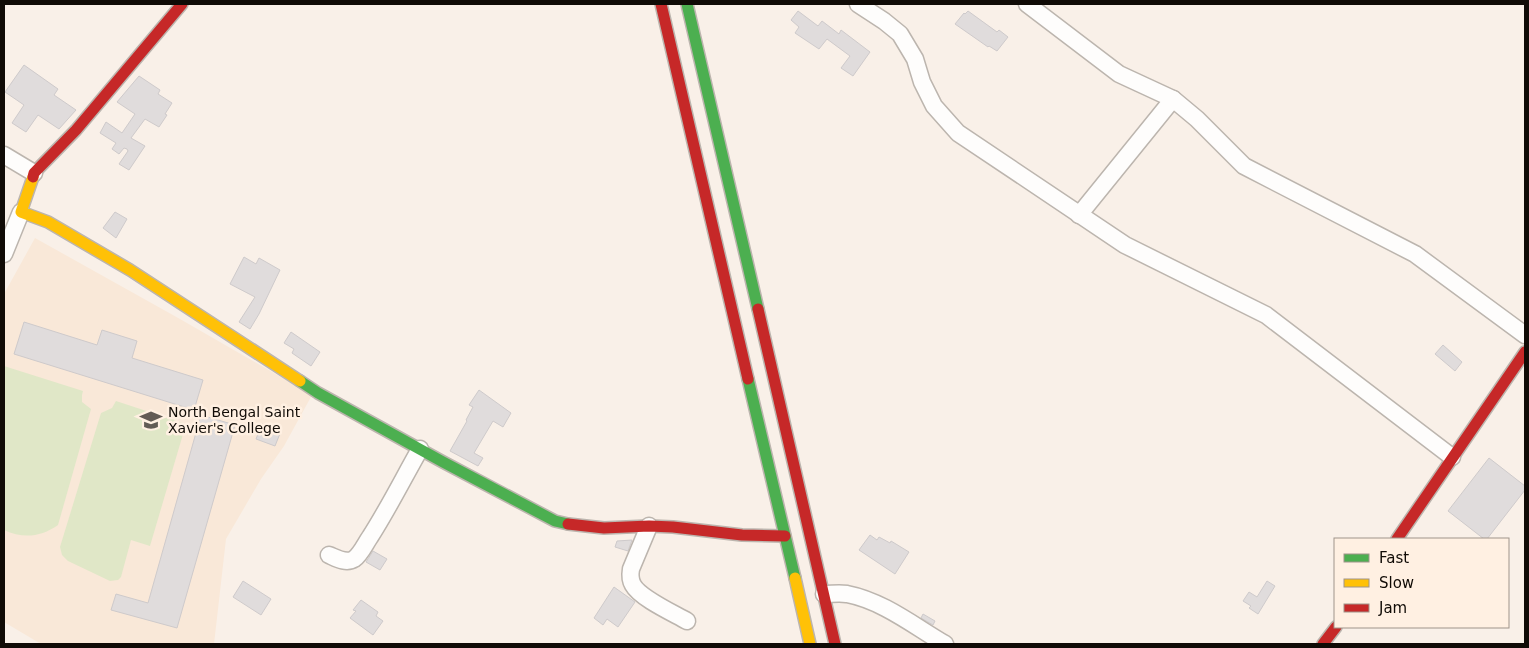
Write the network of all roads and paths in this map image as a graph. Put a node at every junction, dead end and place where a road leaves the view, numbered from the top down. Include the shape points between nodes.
1 (182, 4) edge
2 (662, 4) edge
3 (687, 4) edge
4 (858, 4) edge
5 (1026, 4) edge
6 (1173, 99) junction
7 (4, 155) edge
8 (34, 173) junction
9 (21, 212) junction
10 (1079, 215) junction
11 (4, 254) edge
12 (1525, 335) edge
13 (1525, 352) edge
14 (420, 450) junction
15 (1452, 457) junction
16 (648, 526) junction
17 (784, 536) junction
18 (1397, 538) edge
19 (329, 554) dead end
20 (824, 594) junction
21 (687, 621) dead end
22 (1335, 628) edge
23 (810, 644) edge
24 (835, 644) edge
25 (945, 644) edge
26 (1323, 644) edge

1 - 8 main road via 76,130
2 - 17 main road
3 - 20 main road
4 - 10 street via 900,34 915,59 934,106 958,133
5 - 6 street via 1119,74
6 - 10 street
6 - 12 street via 1197,118 1244,166 1415,254
7 - 8 street
8 - 9 main road
9 - 11 street
9 - 14 main road via 48,222 130,270 318,393
10 - 15 street via 1125,245 1266,316
13 - 15 main road
14 - 16 main road via 555,521 604,528
14 - 19 street via 361,551 348,561
15 - 18 main road
16 - 17 main road
16 - 21 street via 631,569 632,584 638,592
17 - 23 main road
20 - 24 main road
20 - 25 street via 846,594 866,599
22 - 26 main road

